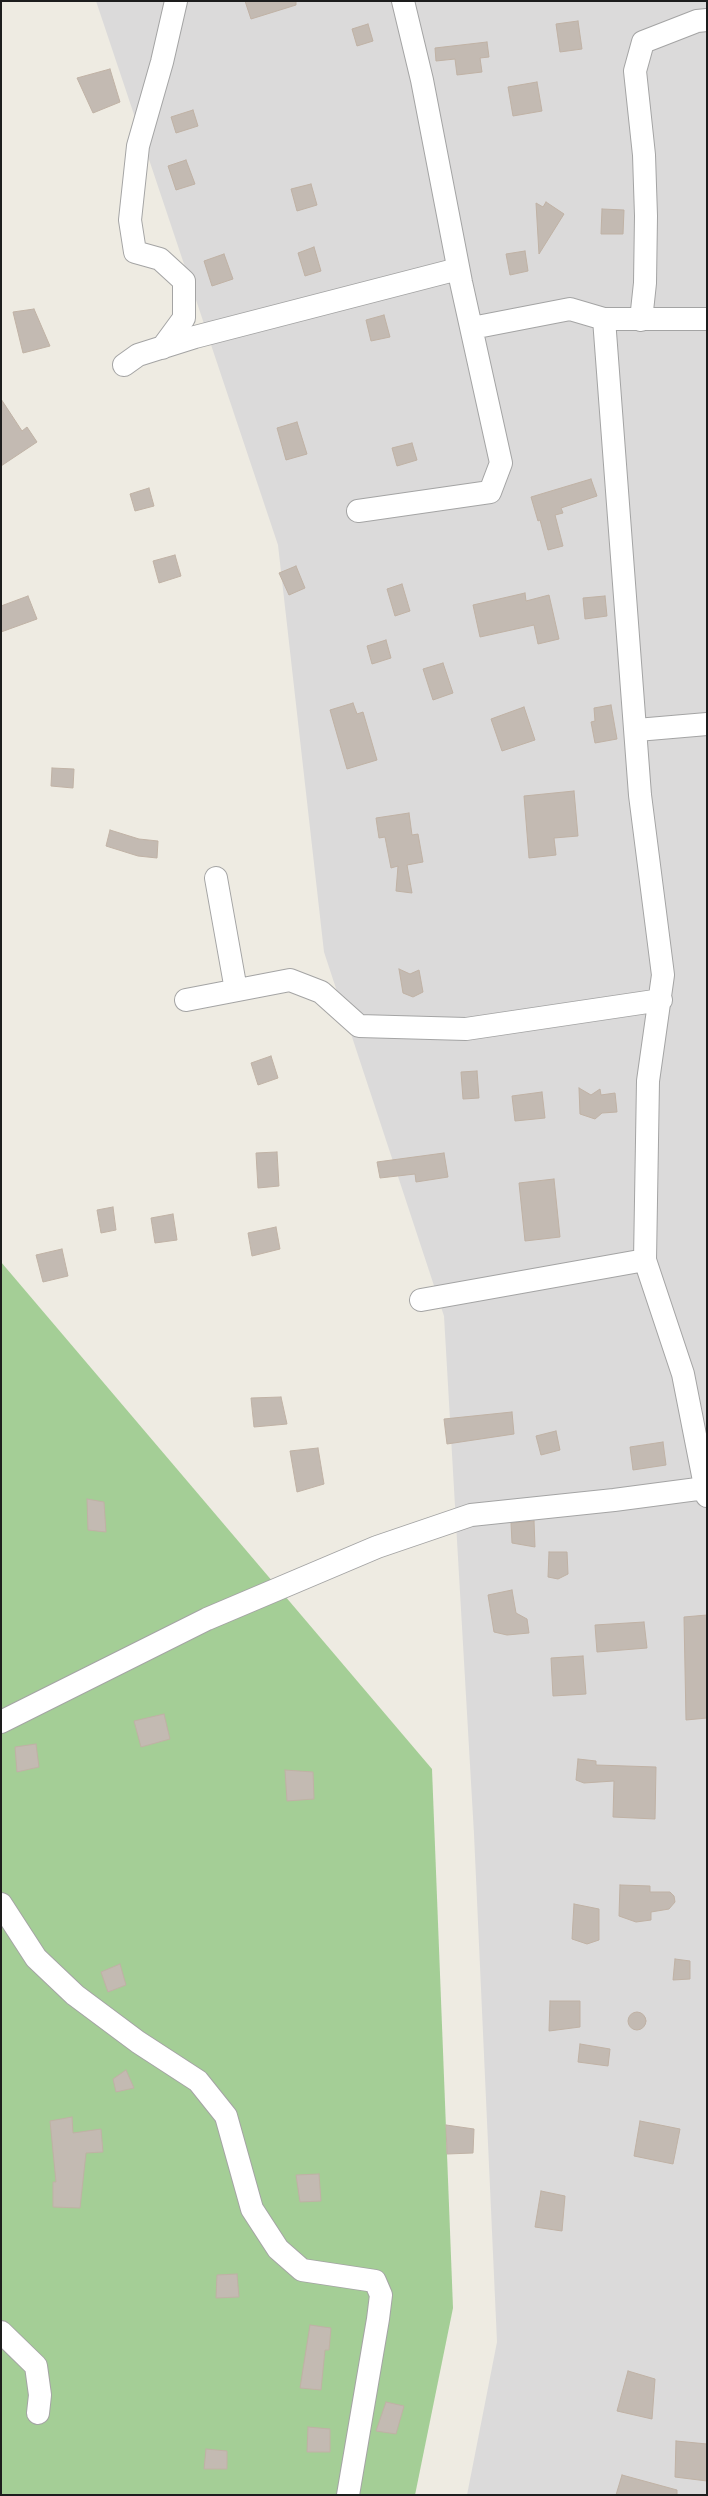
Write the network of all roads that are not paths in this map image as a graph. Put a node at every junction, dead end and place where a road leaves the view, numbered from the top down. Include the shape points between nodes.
1 (176, 1) edge
2 (403, 1) edge
3 (707, 20) edge
4 (458, 269) junction
5 (604, 319) junction
6 (707, 319) edge
7 (642, 320) junction
8 (472, 328) junction
9 (162, 348) junction
10 (124, 365) dead end
11 (358, 511) dead end
12 (707, 724) edge
13 (637, 730) junction
14 (216, 878) dead end
15 (236, 990) junction
16 (186, 1000) dead end
17 (661, 1000) junction
18 (645, 1260) junction
19 (421, 1300) dead end
20 (706, 1490) edge
21 (1, 1722) edge
22 (1, 1904) edge
23 (1, 2332) edge
24 (38, 2413) dead end
25 (348, 2495) edge

1 - 9 street via 138,146 130,220 135,252 160,259 184,281 184,318
2 - 4 street via 422,80
3 - 7 street via 697,21 643,42 635,71 644,155 646,216
4 - 8 street
4 - 9 street
5 - 7 street
5 - 8 street via 570,309
5 - 13 street
6 - 7 street
8 - 11 street via 502,463 490,492
9 - 10 street via 138,355
12 - 13 street
13 - 17 street via 640,795 664,975
14 - 15 street
15 - 16 street
15 - 17 street via 290,980 321,992 359,1026 451,1029 466,1029
17 - 18 street via 648,1080
18 - 19 street
18 - 20 street via 683,1374
20 - 21 street via 471,1514 377,1547 206,1619
22 - 25 street via 36,1958 75,1995 198,2082 226,2116 252,2209 278,2249 302,2270 375,2281 381,2295 378,2319
23 - 24 street via 36,2366 40,2395

